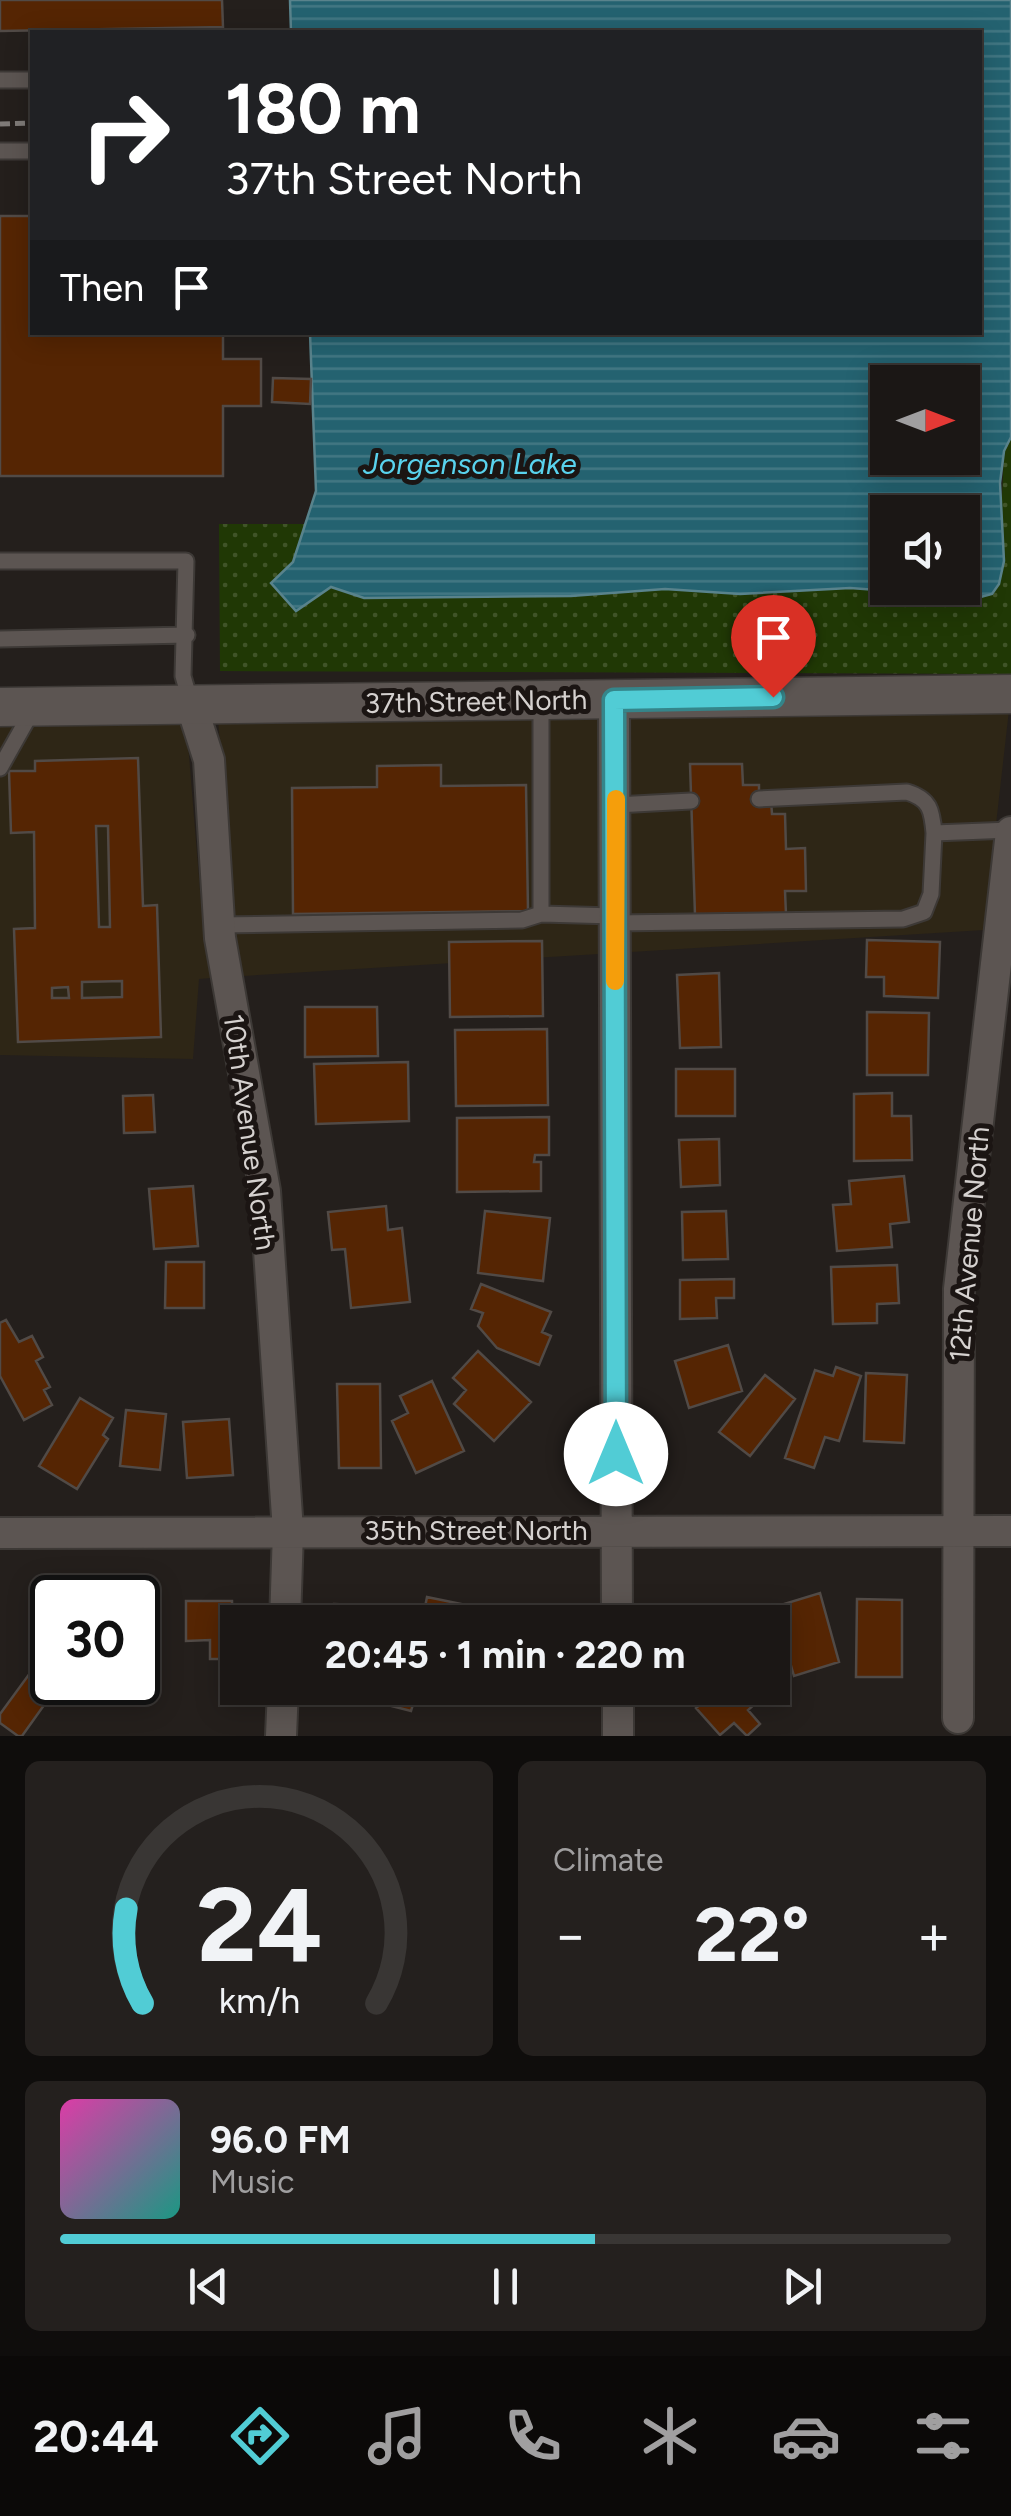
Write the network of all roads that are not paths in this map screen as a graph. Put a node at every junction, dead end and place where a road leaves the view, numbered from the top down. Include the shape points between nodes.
1 (0, 80) edge
2 (30, 80) edge
3 (0, 151) edge
4 (30, 151) edge
5 (0, 561) edge
6 (186, 635) junction
7 (0, 638) edge
8 (1011, 694) edge
9 (540, 700) junction
10 (614, 700) junction
11 (191, 704) junction
12 (17, 707) edge
13 (0, 768) edge
14 (759, 799) dead end
15 (691, 801) dead end
16 (616, 805) junction
17 (1011, 831) edge
18 (934, 833) junction
19 (542, 914) junction
20 (614, 919) junction
21 (219, 925) junction
22 (616, 1530) junction
23 (288, 1531) junction
24 (1011, 1531) edge
25 (956, 1532) junction
26 (0, 1533) edge
27 (286, 1605) edge
28 (617, 1605) edge
29 (282, 1705) edge
30 (618, 1705) edge
31 (958, 1718) dead end
32 (281, 1736) edge
33 (618, 1736) edge

1 - 2 lane
3 - 4 lane
5 - 6 lane via 186,561
6 - 7 lane
6 - 11 lane
8 - 10 street, 37th Street North
9 - 10 street, 37th Street North
9 - 11 street, 37th Street North
9 - 19 lane
10 - 16 street
11 - 12 street, 37th Street North
11 - 21 street, 10th Avenue North via 209,760
12 - 13 lane
14 - 18 lane via 907,792 924,797
15 - 16 lane
16 - 20 street
17 - 18 lane
17 - 25 street, 12th Avenue North via 960,1289
18 - 20 lane via 931,894 924,912 903,919
19 - 20 lane
19 - 21 lane via 503,921
20 - 22 street
21 - 23 street, 10th Avenue North via 265,1191
22 - 23 street, 35th Street North
22 - 25 street, 35th Street North
22 - 28 street
23 - 26 street, 35th Street North
23 - 27 street, 10th Avenue North
24 - 25 street, 35th Street North
25 - 31 street, 12th Avenue North
29 - 32 street
30 - 33 street

